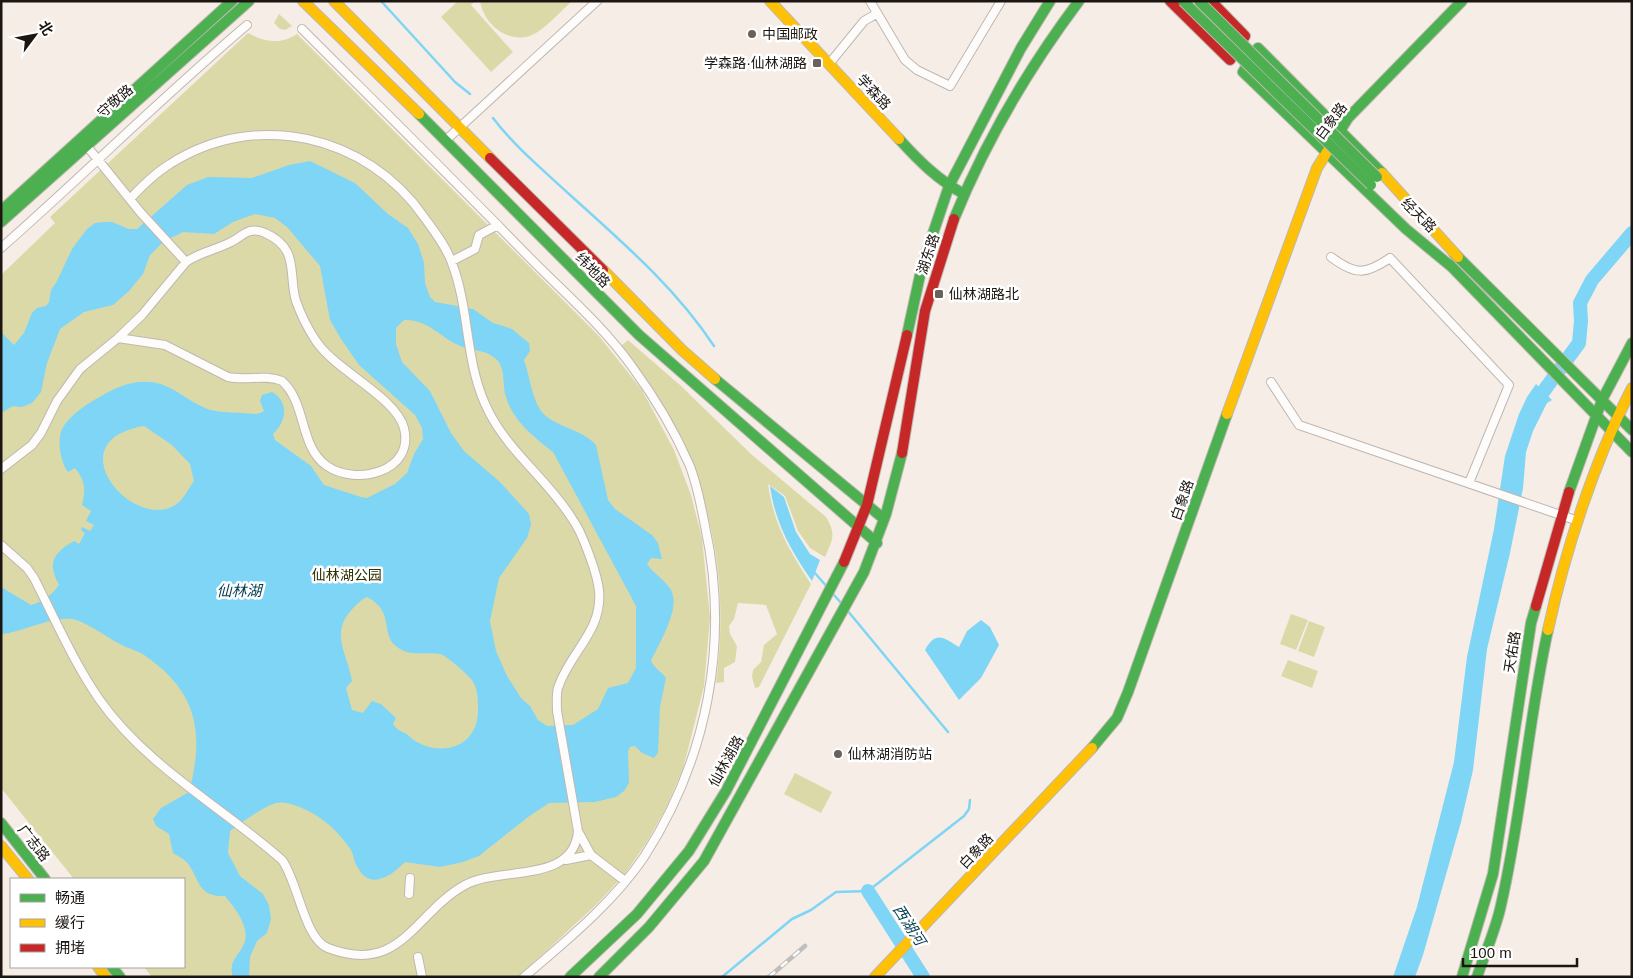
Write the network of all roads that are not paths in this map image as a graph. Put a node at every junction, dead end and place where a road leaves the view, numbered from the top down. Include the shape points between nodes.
1 (232, 1) edge
2 (249, 1) edge
3 (304, 1) edge
4 (334, 1) edge
5 (597, 1) edge
6 (770, 1) edge
7 (870, 1) edge
8 (1001, 1) edge
9 (1050, 1) edge
10 (1079, 1) edge
11 (1170, 1) edge
12 (1183, 1) edge
13 (1199, 1) edge
14 (1211, 1) edge
15 (1462, 1) edge
16 (876, 14) junction
17 (247, 25) dead end
18 (302, 29) dead end
19 (1237, 48) junction
20 (1251, 60) junction
21 (829, 64) junction
22 (459, 127) junction
23 (1339, 129) junction
24 (446, 140) junction
25 (86, 145) junction
26 (1325, 151) junction
27 (98, 160) junction
28 (1374, 181) junction
29 (948, 186) junction
30 (964, 194) junction
31 (130, 199) junction
32 (1, 211) edge
33 (1, 222) edge
34 (498, 225) junction
35 (1, 248) edge
36 (1331, 257) dead end
37 (1458, 257) junction
38 (452, 261) junction
39 (186, 262) junction
40 (1453, 268) junction
41 (118, 338) junction
42 (1632, 343) edge
43 (1271, 382) dead end
44 (1632, 388) edge
45 (1602, 400) junction
46 (1597, 415) junction
47 (1618, 415) junction
48 (1632, 430) edge
49 (1613, 432) junction
50 (1632, 452) edge
51 (1, 469) edge
52 (1470, 482) junction
53 (867, 505) junction
54 (1561, 516) junction
55 (884, 519) junction
56 (1578, 521) junction
57 (859, 527) junction
58 (877, 543) junction
59 (1, 545) edge
60 (1, 823) edge
61 (578, 831) junction
62 (1, 846) edge
63 (591, 855) junction
64 (562, 861) junction
65 (27, 878) edge
66 (44, 878) edge
67 (410, 878) dead end
68 (625, 881) junction
69 (409, 894) dead end
70 (637, 914) junction
71 (649, 927) junction
72 (418, 957) dead end
73 (878, 973) edge
74 (422, 977) edge
75 (524, 977) edge
76 (570, 977) edge
77 (599, 977) edge
78 (1462, 977) edge
79 (1477, 977) edge

1 - 32 main road, 守敬路
2 - 25 main road, 守敬路
3 - 24 main road, 纬地路
4 - 22 main road, 纬地路
5 - 22 street
6 - 21 main road, 学森路
7 - 16 street
8 - 16 street via 950,86 904,60
9 - 29 main road, 湖东路 via 1020,48
10 - 30 main road, 湖东路 via 1062,21 1006,112
11 - 19 main road via 1230,60
12 - 28 main road, 经天路, bridge
13 - 28 main road, 经天路, bridge
14 - 19 main road via 1245,36
15 - 23 main road, 白象路
16 - 21 street via 864,21
17 - 27 street via 151,108
18 - 34 street
19 - 20 main road
20 - 23 main road via 1258,48
20 - 26 main road via 1244,72
21 - 29 main road, 学森路 via 926,168
22 - 24 street
22 - 53 main road, 纬地路 via 682,350
23 - 26 main road, 白象路
23 - 37 main road
24 - 57 main road, 纬地路 via 639,335
25 - 27 street
25 - 33 main road, 守敬路
26 - 40 main road via 1406,229
26 - 73 main road, 白象路 via 1253,340 1117,718 1098,742
27 - 31 street
27 - 35 street
28 - 37 main road, 经天路
28 - 40 main road, 经天路
29 - 30 main road, 学森路
29 - 53 main road, 湖东路 via 922,266
30 - 55 main road, 湖东路 via 925,311 902,452
31 - 38 street via 160,170 204,148 261,134 308,138 348,152 399,186 417,207
31 - 39 street
34 - 38 street via 479,234 475,249
34 - 68 street via 607,337 653,396 690,467 711,554 717,620 715,657 694,752 667,815
36 - 52 street via 1347,269 1360,272 1376,268 1390,258 1509,386
37 - 45 main road, 经天路
38 - 61 street via 478,389 501,433 574,520 596,572 600,592 594,628 558,688 557,711
39 - 41 street via 161,294
39 - 41 street via 232,242 248,231 263,232 278,242 293,267 296,299 311,333 340,368 385,403 401,422 404,443 398,460 383,471 369,475 351,476 340,472 328,466 314,451 297,403 282,381 228,377 164,345
40 - 46 main road, 经天路
41 - 51 street via 80,369 57,401 41,433
42 - 45 main road, 天佑路
43 - 52 street via 1298,425
44 - 47 main road
45 - 46 main road, 天佑路
45 - 47 main road, 经天路
46 - 49 main road, 经天路
46 - 54 main road, 天佑路
47 - 48 main road, 经天路
47 - 49 main road
49 - 50 main road, 经天路
49 - 56 main road
52 - 54 street
53 - 55 main road, 纬地路
53 - 57 main road, 湖东路
54 - 56 street
54 - 78 main road, 天佑路 via 1531,623 1493,874
55 - 58 main road, 湖东路
56 - 79 main road via 1549,624 1536,686 1516,833 1501,907
57 - 58 main road, 纬地路
57 - 70 main road, 仙林湖路 via 826,601 726,791 689,851
58 - 71 main road via 853,595 704,861
59 - 64 street via 27,568 73,657 100,700 141,747 184,785 278,856 290,871 310,928 322,945 363,956 393,947 409,936 433,909 465,885 486,877 539,870
60 - 66 main road, 广志路
61 - 63 street
61 - 64 street via 575,848
62 - 65 main road, 广志路
63 - 64 street
63 - 68 street
67 - 69 street
68 - 75 street
70 - 71 main road
70 - 76 main road, 仙林湖路
71 - 77 main road
72 - 74 street

